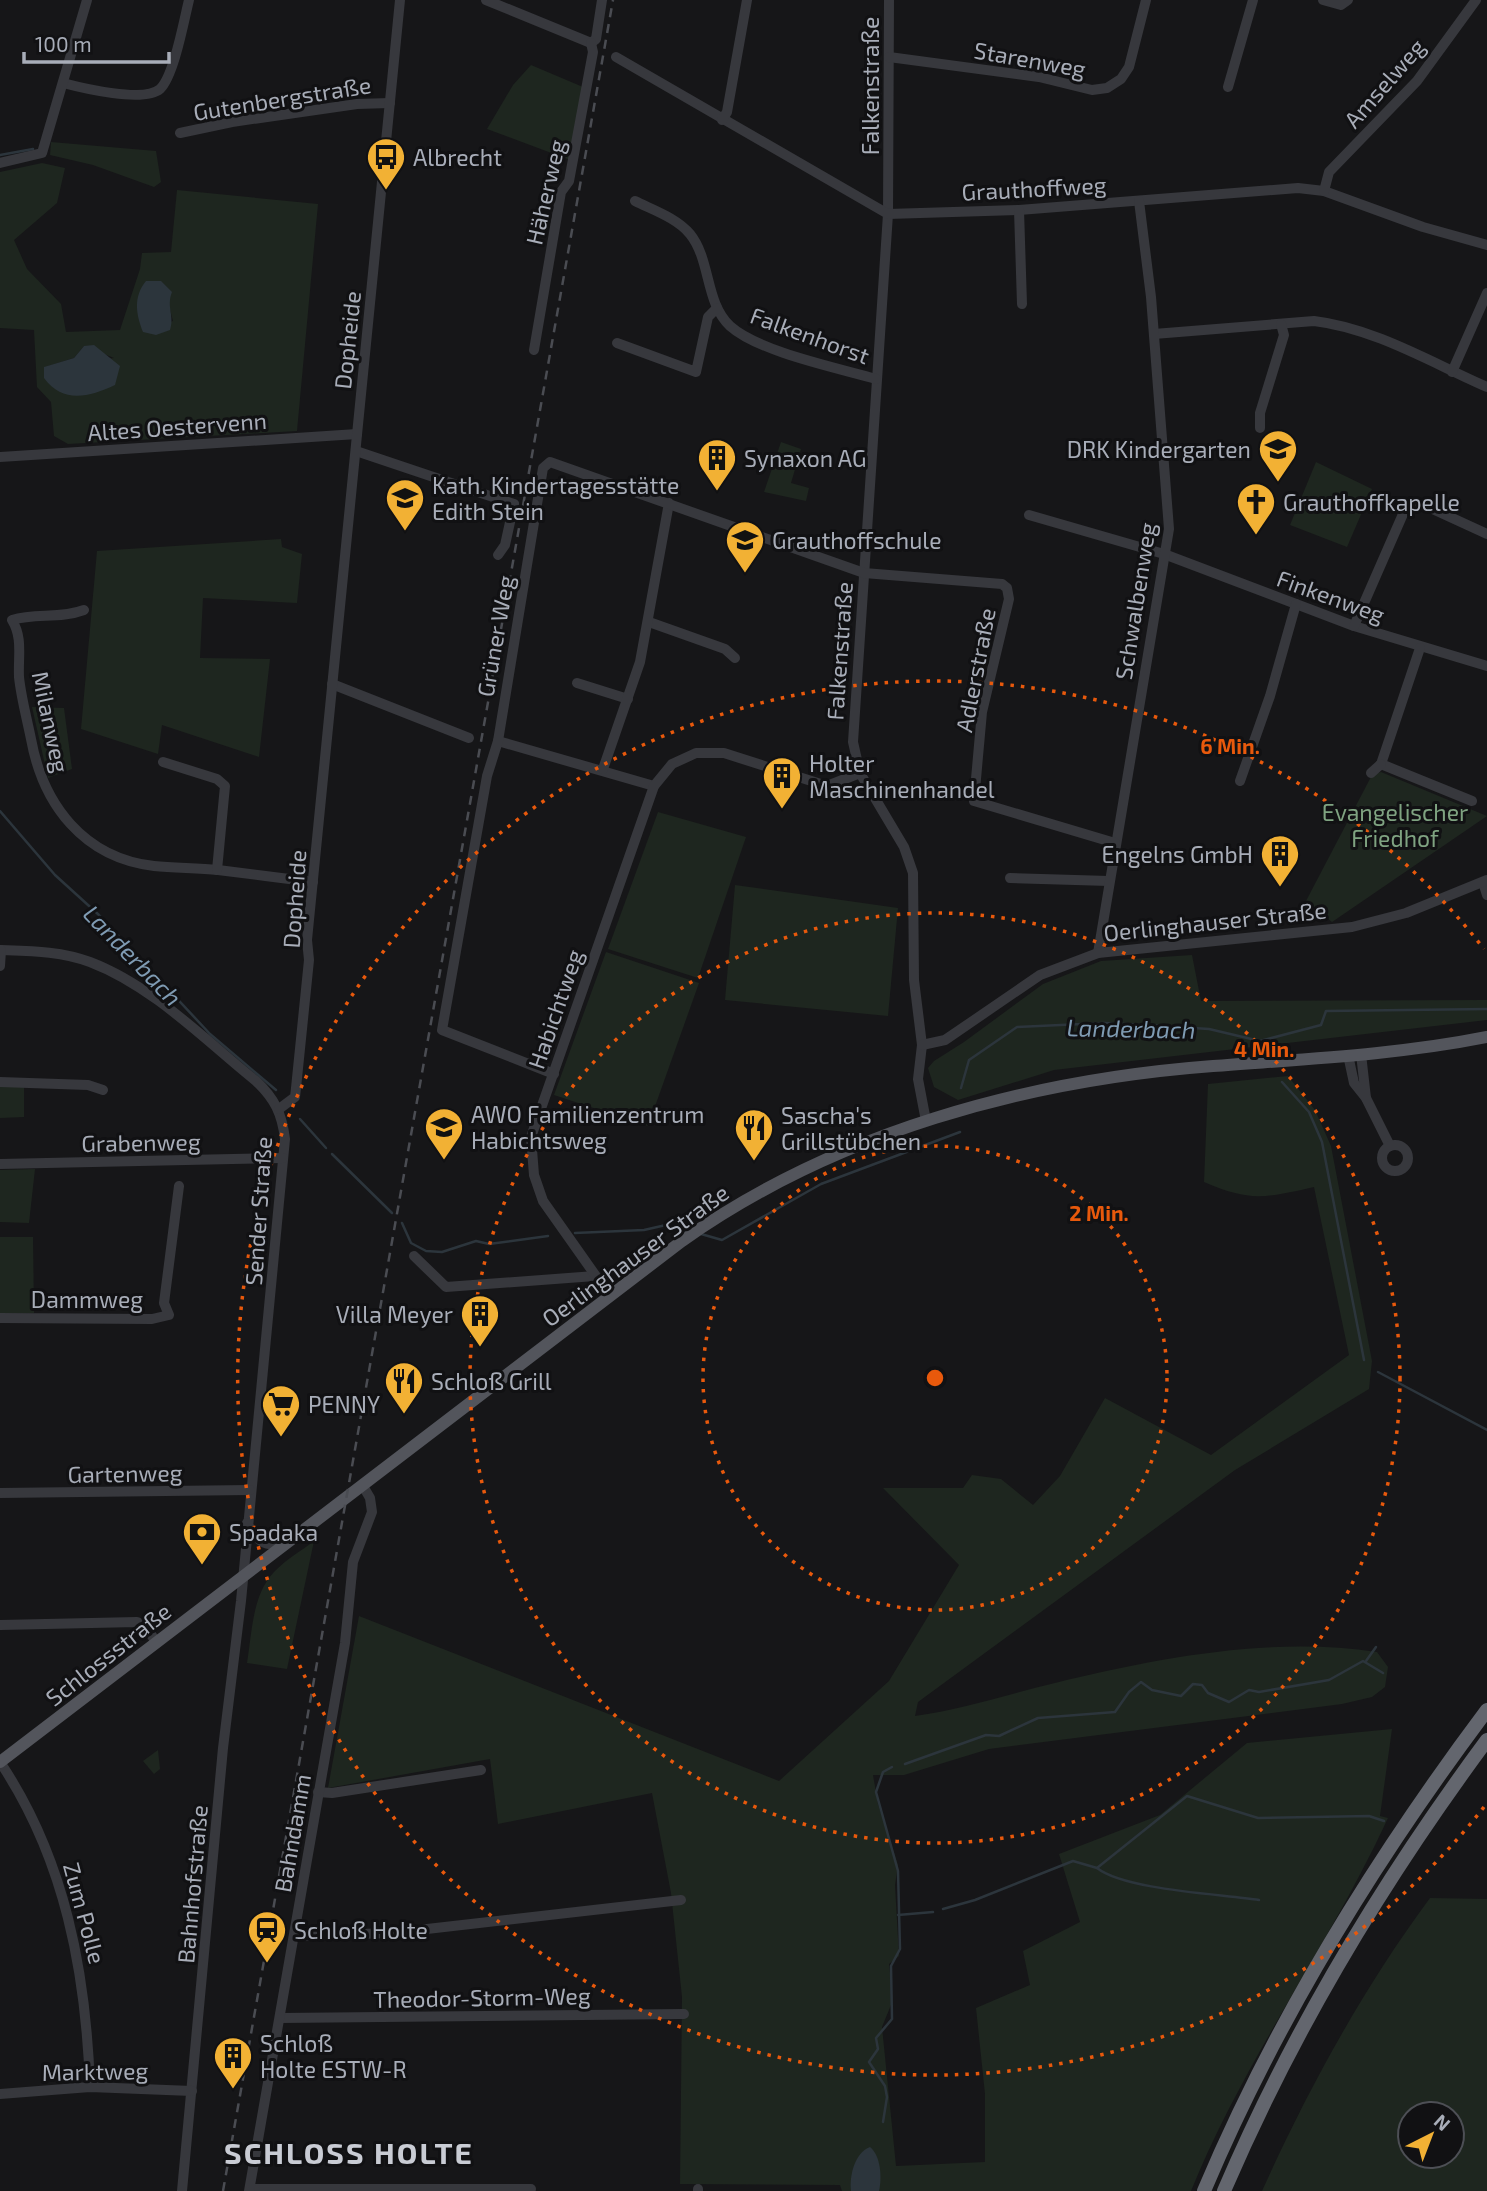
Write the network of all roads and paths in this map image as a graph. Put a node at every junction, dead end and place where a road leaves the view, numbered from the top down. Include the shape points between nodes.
1 (87, 0) edge
2 (189, 0) edge
3 (400, 0) edge
4 (486, 0) edge
5 (602, 0) edge
6 (747, 0) edge
7 (888, 0) edge
8 (1146, 0) edge
9 (1253, 0) edge
10 (1323, 0) edge
11 (1348, 0) edge
12 (1476, 0) edge
13 (591, 43) junction
14 (616, 57) dead end
15 (889, 57) junction
16 (63, 83) junction
17 (1228, 87) dead end
18 (390, 103) junction
19 (722, 120) junction
20 (180, 134) dead end
21 (0, 163) edge
22 (1324, 191) junction
23 (635, 201) dead end
24 (1139, 201) junction
25 (1019, 210) junction
26 (888, 214) junction
27 (1487, 245) edge
28 (1487, 293) edge
29 (1022, 304) dead end
30 (718, 308) junction
31 (1281, 324) junction
32 (1154, 334) junction
33 (617, 343) dead end
34 (534, 350) dead end
35 (1452, 372) junction
36 (876, 379) junction
37 (1487, 387) edge
38 (1260, 428) dead end
39 (357, 435) junction
40 (356, 451) junction
41 (0, 457) edge
42 (668, 503) junction
43 (1030, 515) dead end
44 (1487, 534) edge
45 (1164, 554) junction
46 (498, 555) dead end
47 (864, 573) junction
48 (1296, 604) junction
49 (84, 610) dead end
50 (649, 622) junction
51 (1354, 626) junction
52 (1420, 648) junction
53 (735, 658) dead end
54 (1487, 666) edge
55 (577, 683) dead end
56 (332, 684) junction
57 (628, 699) junction
58 (469, 738) dead end
59 (498, 741) junction
60 (163, 762) dead end
61 (1381, 764) junction
62 (603, 769) junction
63 (860, 773) junction
64 (1371, 773) dead end
65 (1240, 781) dead end
66 (654, 786) junction
67 (1472, 801) dead end
68 (1115, 843) junction
69 (217, 870) junction
70 (1010, 878) dead end
71 (1109, 881) junction
72 (1485, 881) edge
73 (313, 882) junction
74 (1487, 895) edge
75 (0, 950) edge
76 (1098, 953) junction
77 (0, 966) edge
78 (1487, 1037) edge
79 (922, 1045) junction
80 (1355, 1054) junction
81 (554, 1074) junction
82 (0, 1082) edge
83 (103, 1090) dead end
84 (279, 1109) junction
85 (926, 1121) junction
86 (1390, 1146) dead end
87 (283, 1158) junction
88 (0, 1164) edge
89 (179, 1186) dead end
90 (414, 1256) dead end
91 (595, 1276) junction
92 (610, 1296) junction
93 (0, 1318) edge
94 (363, 1486) junction
95 (250, 1490) junction
96 (0, 1493) edge
97 (247, 1522) junction
98 (291, 1542) junction
99 (242, 1580) junction
100 (0, 1625) edge
101 (157, 1643) junction
102 (1487, 1710) edge
103 (1487, 1740) edge
104 (0, 1762) edge
105 (481, 1770) dead end
106 (318, 1791) junction
107 (681, 1900) dead end
108 (294, 1936) junction
109 (684, 2014) dead end
110 (280, 2018) junction
111 (90, 2087) junction
112 (192, 2091) junction
113 (0, 2094) edge
114 (531, 2189) edge
115 (250, 2190) edge
116 (182, 2191) edge
117 (1204, 2191) edge
118 (1224, 2191) edge

1 - 16 street
2 - 16 street via 160,89 100,92
3 - 18 street, Dopheide
4 - 13 street
5 - 13 street, Häherweg via 596,39
6 - 19 street
7 - 15 street, Falkenstraße
8 - 15 street, Starenweg via 1129,67 1107,88 1092,90 1039,77
9 - 17 street
10 - 11 street via 1341,5
12 - 22 street, Amselweg via 1417,81 1329,172
13 - 34 street, Häherweg via 589,78 569,181 561,192
14 - 19 street
15 - 26 street, Falkenstraße
16 - 21 street via 42,153
18 - 20 street, Gutenbergstraße via 241,121
18 - 39 street, Dopheide
19 - 26 street
22 - 24 street, Grauthoffweg via 1274,188
22 - 27 street, Grauthoffweg
23 - 30 street, Falkenhorst via 690,233
24 - 25 street, Grauthoffweg
24 - 32 street, Schwalbenweg
25 - 26 street, Grauthoffweg
25 - 29 street
26 - 36 street, Falkenstraße
28 - 35 street
30 - 33 street via 708,317 696,372
30 - 36 street, Falkenhorst via 730,326 748,338
31 - 32 street
31 - 35 street via 1335,323
31 - 38 street via 1284,335 1260,413
32 - 45 street, Schwalbenweg via 1169,529
35 - 37 street
36 - 47 street, Falkenstraße
39 - 40 street, Dopheide
39 - 41 street, Altes Oestervenn
40 - 46 street via 513,504 505,545
40 - 56 street, Dopheide
42 - 47 street, Grüner Weg
42 - 50 street
42 - 59 street, Grüner Weg via 546,463
43 - 45 street, Finkenweg
44 - 51 street via 1426,506 1412,505 1403,514
45 - 48 street, Finkenweg
45 - 68 street, Schwalbenweg
47 - 63 street, Falkenstraße via 853,743
47 - 68 street, Adlerstraße via 1007,588 1009,599 982,712 974,802
48 - 51 street, Finkenweg
48 - 65 street
49 - 69 street, Milanweg via 60,617 12,620 19,637 19,677 44,788 75,831 107,853 152,866
50 - 53 street via 725,649
50 - 57 street
51 - 52 street, Finkenweg
52 - 54 street, Finkenweg
52 - 61 street
55 - 57 street
56 - 58 street
56 - 73 street, Dopheide
57 - 62 street
59 - 62 street
59 - 81 street, Grüner Weg via 487,776 442,1030
60 - 69 street via 217,779 225,786
61 - 64 street
61 - 67 street
62 - 66 street
63 - 66 street, Habichtweg via 827,786 724,752 696,753 672,764
63 - 79 street, Falkenstraße via 904,847 913,873 914,980
66 - 81 street, Habichtweg
68 - 71 street, Schwalbenweg
69 - 73 street, Milanweg
70 - 71 street
71 - 76 street, Schwalbenweg
72 - 74 street
72 - 76 street, Oerlinghauser Straße via 1406,913 1352,927
73 - 84 street, Dopheide via 295,1097
75 - 77 street
75 - 84 street, Sender Straße via 58,954 88,961 126,979 256,1081
76 - 79 street, Oerlinghauser Straße via 1040,975 945,1040
78 - 80 main road, Oerlinghauser Straße
79 - 85 street, Falkenstraße via 918,1079
80 - 85 main road, Oerlinghauser Straße via 1095,1080
80 - 86 street via 1366,1098
81 - 91 street, Habichtweg via 531,1137 534,1175 549,1211
82 - 83 street via 88,1085
84 - 87 street, Sender Straße via 285,1139
85 - 92 main road, Oerlinghauser Straße via 774,1184 706,1224
87 - 88 street, Grabenweg
87 - 95 street, Sender Straße
89 - 93 street, Dammweg via 164,1303 169,1315 152,1319
90 - 91 street via 446,1287
91 - 92 street, Habichtweg
92 - 94 main road, Oerlinghauser Straße
94 - 98 main road, Oerlinghauser Straße
94 - 106 street, Bahndamm via 372,1511 353,1562 345,1643
95 - 96 street, Gartenweg
95 - 97 street, Sender Straße
97 - 98 street via 266,1544
97 - 99 street, Sender Straße
98 - 99 main road, Oerlinghauser Straße
99 - 101 main road, Schlossstraße
99 - 112 street, Bahnhofstraße
100 - 101 street via 137,1622
101 - 104 main road, Schlossstraße
102 - 117 highway via 1332,1942 1255,2082
103 - 118 highway via 1400,1865 1349,1949 1270,2092
104 - 111 street, Zum Polle via 38,1826 55,1867 82,1975
105 - 106 street via 332,1793
106 - 108 street, Bahndamm
107 - 108 street via 392,1933
108 - 110 street, Bahndamm
109 - 110 street, Theodor-Storm-Weg
110 - 115 street, Bahndamm
111 - 112 street, Marktweg
111 - 113 street, Marktweg
112 - 116 street, Bahnhofstraße
114 - 115 street

